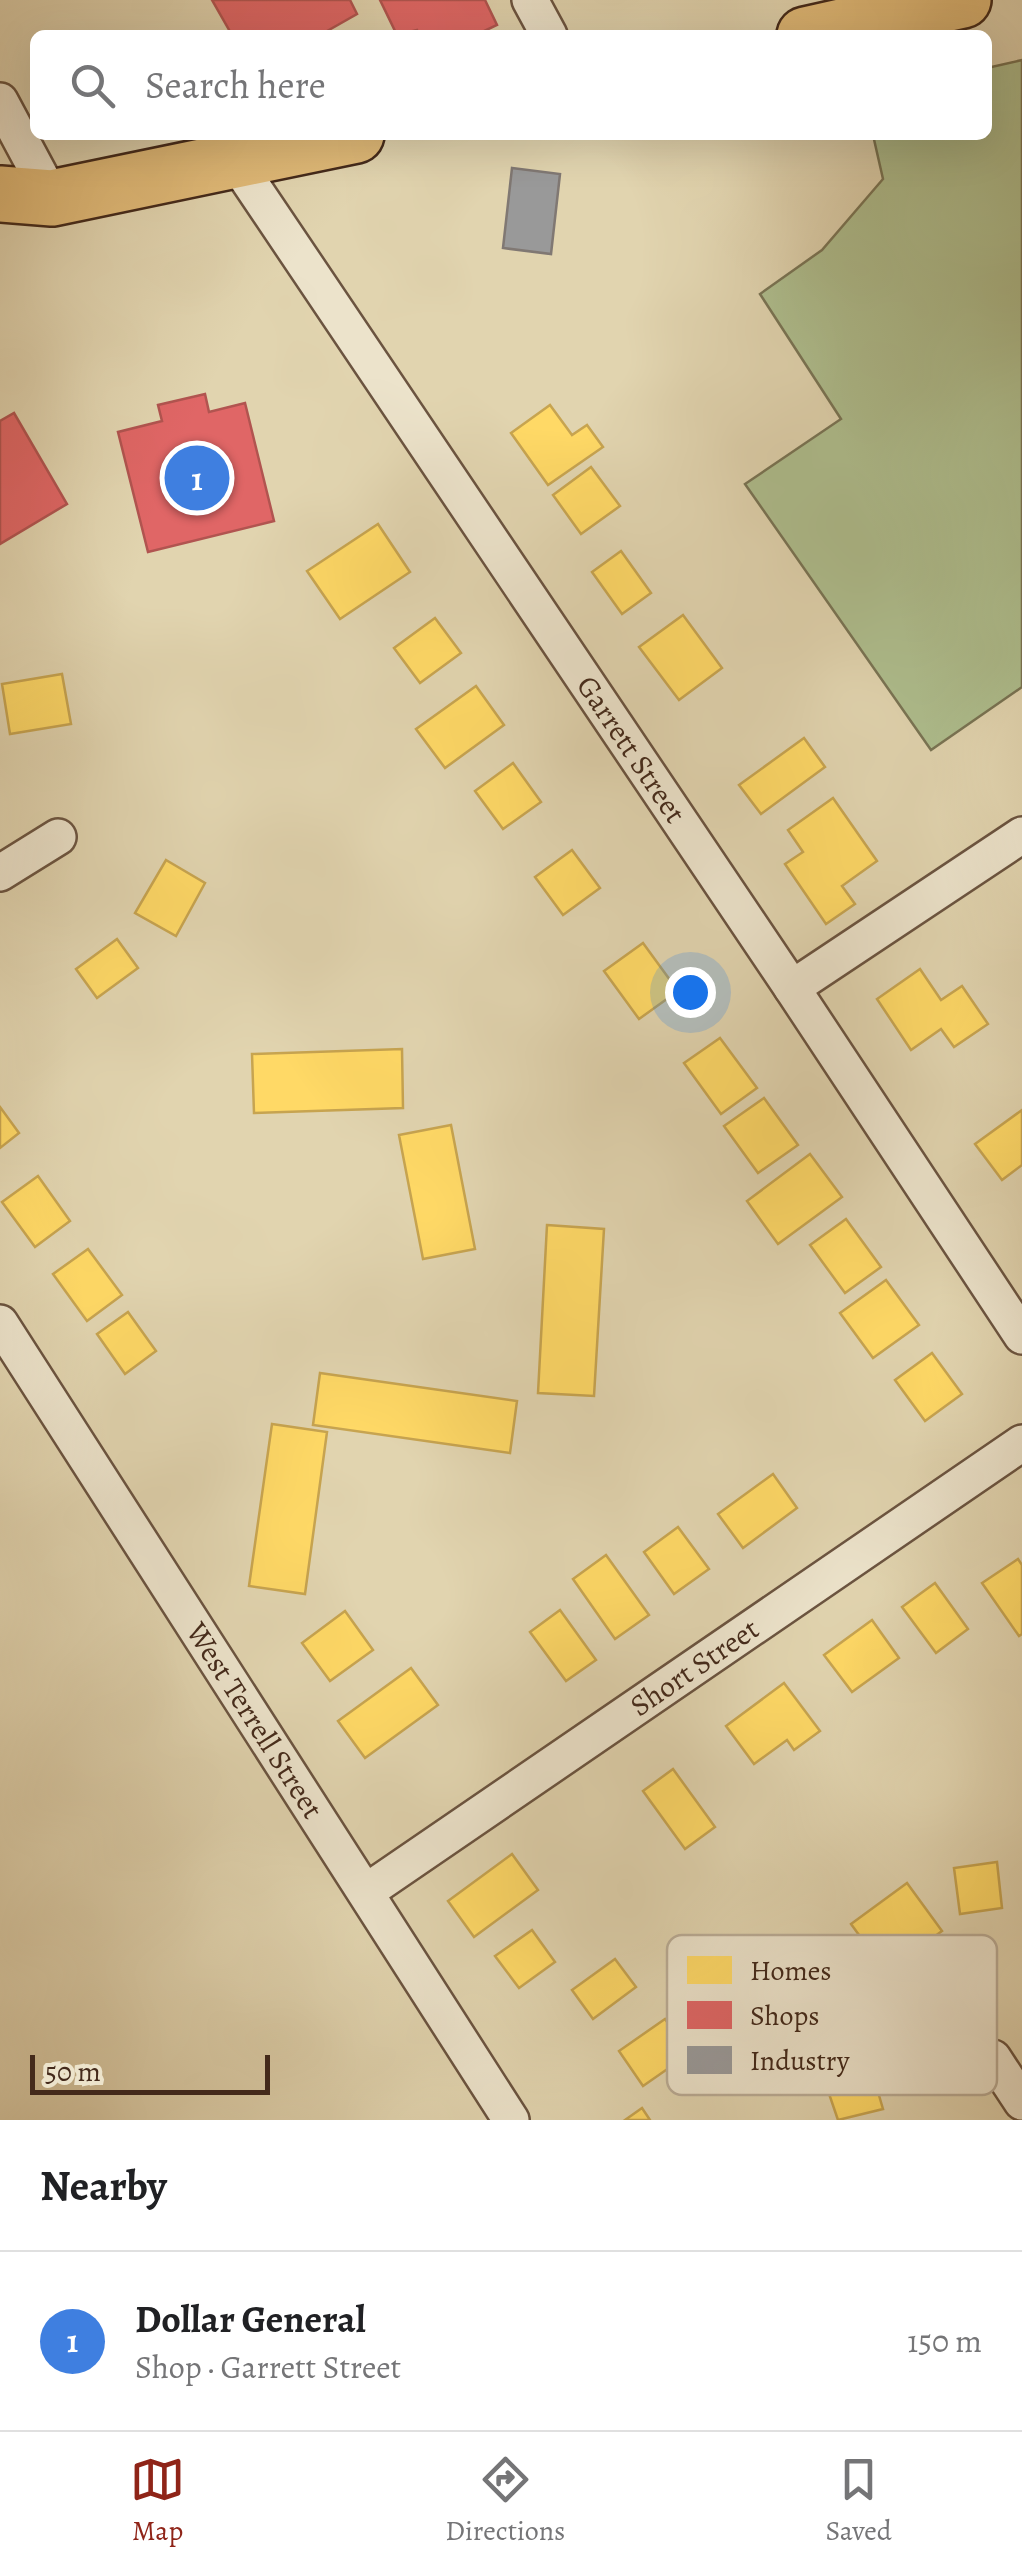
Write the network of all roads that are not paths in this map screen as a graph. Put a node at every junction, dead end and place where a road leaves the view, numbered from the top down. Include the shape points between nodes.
1 (530, 0) edge
2 (962, 0) edge
3 (547, 30) edge
4 (827, 30) edge
5 (0, 101) edge
6 (334, 140) edge
7 (236, 162) junction
8 (26, 196) edge
9 (0, 231) edge
10 (1022, 835) edge
11 (58, 837) dead end
12 (0, 873) edge
13 (792, 988) junction
14 (0, 1323) edge
15 (1022, 1336) edge
16 (1022, 1444) edge
17 (366, 1892) junction
18 (997, 2065) edge
19 (1022, 2102) edge
20 (511, 2120) edge

1 - 3 street
2 - 4 main road
5 - 8 street
6 - 7 main road
7 - 8 main road
7 - 13 street, Garrett Street
8 - 9 main road
10 - 13 street
11 - 12 street
13 - 15 street, Garrett Street
14 - 17 street, West Terrell Street
16 - 17 street, Short Street
17 - 20 street, West Terrell Street
18 - 19 street

